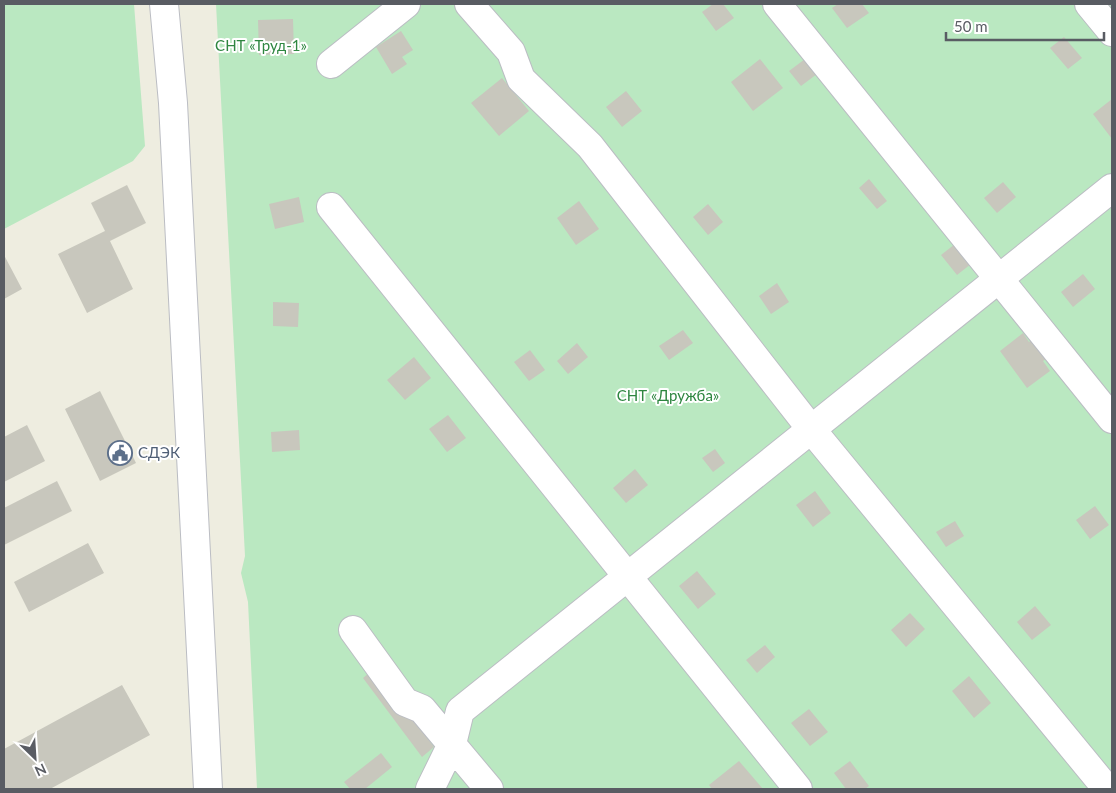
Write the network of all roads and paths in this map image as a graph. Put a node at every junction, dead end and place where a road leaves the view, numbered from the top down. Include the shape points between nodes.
1 (164, 4) edge
2 (406, 4) edge
3 (469, 4) edge
4 (777, 4) edge
5 (1088, 4) edge
6 (1112, 32) edge
7 (331, 64) dead end
8 (1112, 188) edge
9 (331, 207) dead end
10 (999, 279) junction
11 (1112, 418) edge
12 (811, 430) junction
13 (628, 577) junction
14 (353, 630) dead end
15 (452, 744) junction
16 (208, 789) edge
17 (430, 789) edge
18 (489, 789) edge
19 (798, 789) edge
20 (1107, 789) edge

1 - 16 street via 173,103
2 - 7 street
3 - 12 street via 512,52 521,79 590,146
4 - 10 street
5 - 6 street
8 - 10 street
9 - 13 street
10 - 11 street
10 - 12 street
12 - 13 street
12 - 20 street
13 - 15 street via 460,711
13 - 19 street
14 - 15 street via 404,702 422,709
15 - 17 street
15 - 18 street

